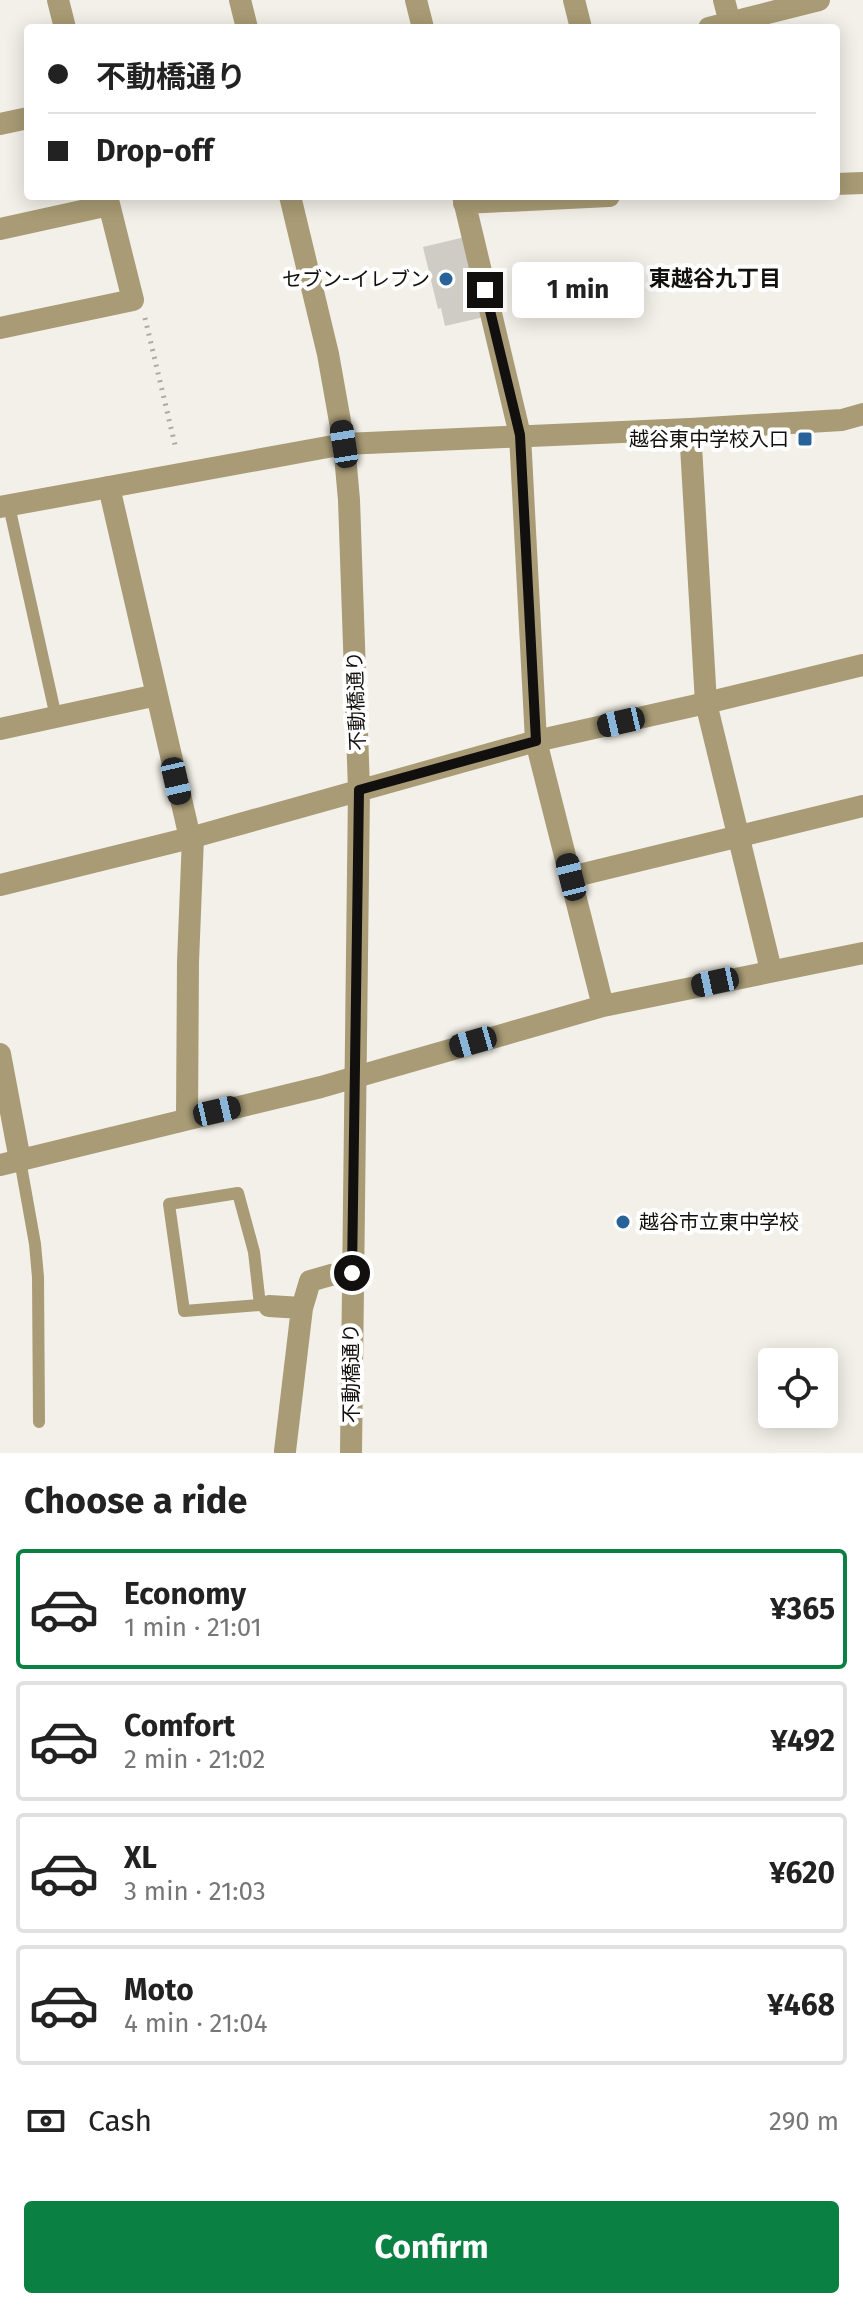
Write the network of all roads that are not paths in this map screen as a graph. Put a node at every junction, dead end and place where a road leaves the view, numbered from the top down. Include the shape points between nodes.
1 (58, 0) edge
2 (240, 0) edge
3 (416, 0) edge
4 (574, 0) edge
5 (724, 0) edge
6 (819, 0) edge
7 (64, 24) edge
8 (246, 24) edge
9 (422, 24) edge
10 (580, 24) edge
11 (720, 24) edge
12 (724, 24) edge
13 (24, 119) edge
14 (0, 124) edge
15 (863, 183) edge
16 (840, 184) edge
17 (291, 200) edge
18 (464, 200) edge
19 (108, 201) edge
20 (0, 229) edge
21 (0, 328) edge
22 (863, 414) edge
23 (690, 429) junction
24 (520, 435) junction
25 (344, 444) junction
26 (109, 487) junction
27 (4, 507) edge
28 (863, 665) edge
29 (157, 695) junction
30 (706, 703) junction
31 (56, 717) junction
32 (0, 729) edge
33 (536, 741) junction
34 (359, 790) junction
35 (863, 806) edge
36 (738, 836) junction
37 (191, 838) junction
38 (571, 877) junction
39 (0, 885) edge
40 (863, 953) edge
41 (771, 970) junction
42 (603, 1006) junction
43 (0, 1054) edge
44 (355, 1076) junction
45 (187, 1118) junction
46 (10, 1163) edge
47 (352, 1273) junction
48 (265, 1304) junction
49 (302, 1308) junction
50 (39, 1422) dead end
51 (351, 1443) edge
52 (285, 1451) dead end

1 - 7 street
2 - 8 street
3 - 9 street
4 - 10 street
5 - 11 street
6 - 12 street
13 - 14 street
15 - 16 street
17 - 25 street, 不動橋通り
18 - 24 street
19 - 20 street
19 - 21 street via 133,300
22 - 23 street via 842,420
23 - 24 street
23 - 30 street
24 - 25 street
24 - 33 street
25 - 26 street
25 - 34 street, 不動橋通り
26 - 27 street
26 - 29 street
27 - 31 lane
28 - 30 street
29 - 31 street
29 - 37 street
30 - 33 street
30 - 36 street
31 - 32 street
33 - 34 street
33 - 38 street
34 - 37 street
34 - 44 street, 不動橋通り
35 - 36 street
36 - 38 street
36 - 41 street
37 - 39 street
37 - 45 street
38 - 42 street
40 - 41 street
41 - 42 street
42 - 44 street
43 - 46 street
44 - 45 street
44 - 47 street, 不動橋通り
45 - 46 street
46 - 50 lane via 35,1244
47 - 49 street via 310,1281
47 - 51 street, 不動橋通り
48 - 48 lane via 184,1311 169,1204 238,1193
48 - 49 street
49 - 52 street

